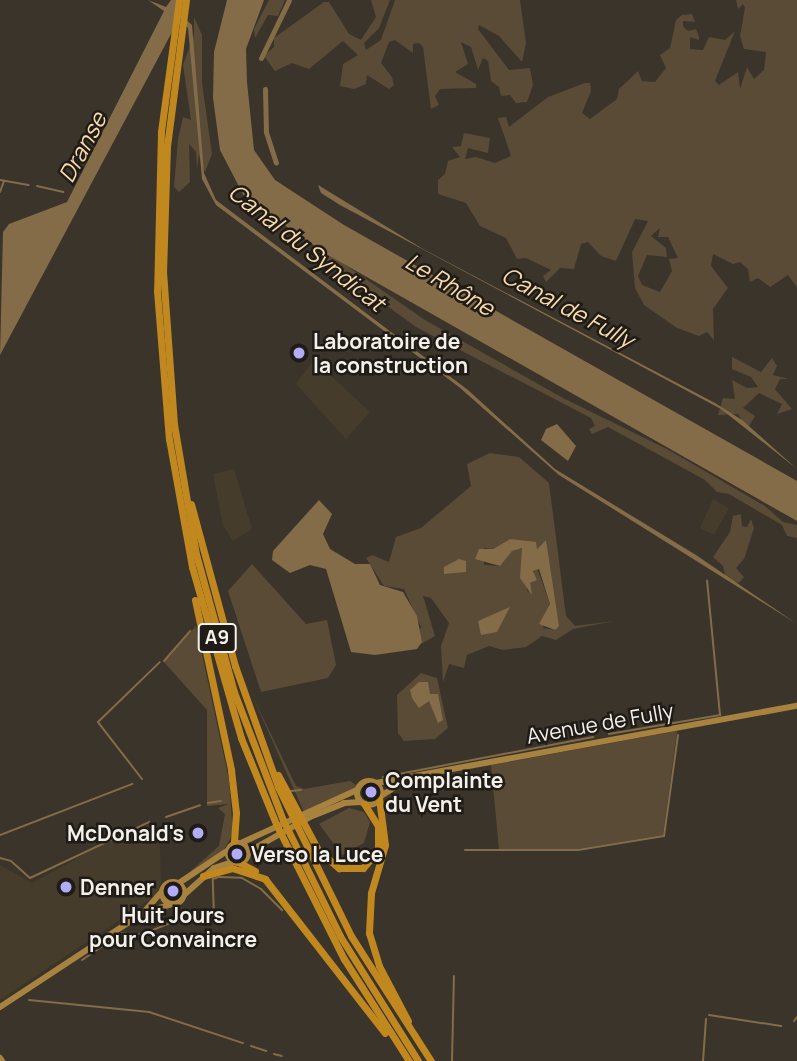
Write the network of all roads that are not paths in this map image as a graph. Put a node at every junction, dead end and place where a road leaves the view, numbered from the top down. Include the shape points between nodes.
1 (179, 0) edge
2 (186, 0) edge
3 (177, 449) junction
4 (178, 499) junction
5 (797, 706) edge
6 (249, 711) junction
7 (409, 778) junction
8 (376, 783) junction
9 (357, 790) junction
10 (380, 797) junction
11 (362, 803) junction
12 (309, 815) junction
13 (262, 838) junction
14 (237, 843) junction
15 (228, 851) junction
16 (248, 852) junction
17 (237, 862) junction
18 (258, 873) junction
19 (203, 876) junction
20 (179, 883) junction
21 (162, 891) junction
22 (184, 895) junction
23 (172, 904) junction
24 (143, 913) junction
25 (0, 1006) edge
26 (408, 1061) edge
27 (418, 1061) edge
28 (431, 1061) edge

1 - 4 highway, A9 via 159,163 157,279 163,389
2 - 3 highway, A9 via 163,226 165,331
3 - 6 highway
3 - 27 highway, A9 via 208,605 261,767 328,914
4 - 14 highway via 231,770
4 - 26 highway, A9 via 206,624 257,781 322,920
5 - 7 main road, Avenue de Fully
6 - 11 highway via 302,822 321,853 339,869 360,869 377,853 378,826
6 - 28 highway via 278,787 330,898 381,988
7 - 8 main road, Avenue de Fully
7 - 10 main road, Avenue de Fully
8 - 9 main road, Avenue de Fully via 364,782
8 - 10 main road
9 - 11 main road
9 - 12 main road
10 - 11 main road, Avenue de Fully
10 - 28 highway via 385,842 369,899 371,939 385,979
11 - 12 main road via 344,803
12 - 13 main road
13 - 14 main road
13 - 16 main road
14 - 15 main road
14 - 16 main road
15 - 17 main road
15 - 20 main road
16 - 17 main road
17 - 18 highway
17 - 19 main road
18 - 19 highway via 232,869
18 - 26 highway via 297,915
19 - 22 main road
20 - 21 main road via 168,883
20 - 22 main road
21 - 23 main road
21 - 24 main road
22 - 23 main road
23 - 24 main road
24 - 25 main road

